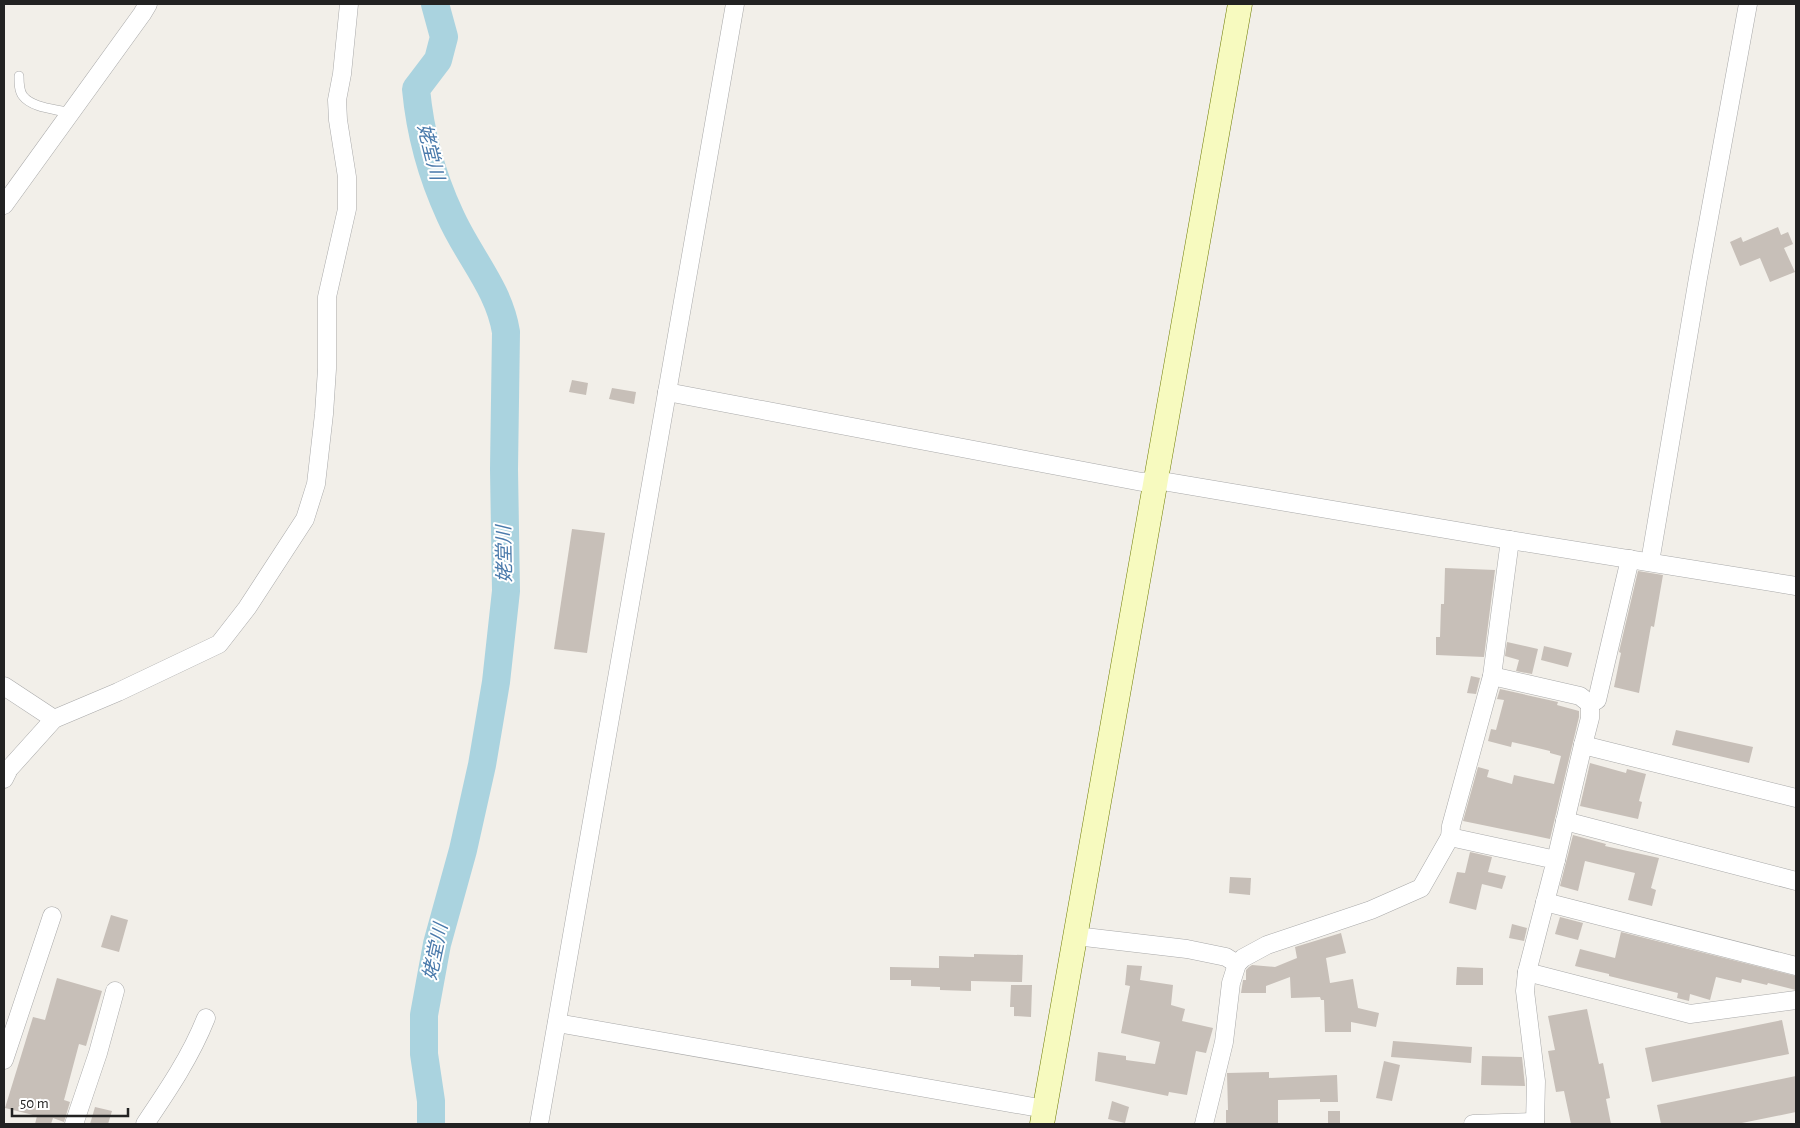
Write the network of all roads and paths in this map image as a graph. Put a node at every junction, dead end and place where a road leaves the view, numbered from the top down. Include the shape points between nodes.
1 (148, 4) edge
2 (349, 4) edge
3 (735, 4) edge
4 (1240, 4) edge
5 (1748, 4) edge
6 (19, 76) dead end
7 (70, 113) junction
8 (4, 205) edge
9 (667, 392) junction
10 (1156, 480) junction
11 (1510, 540) junction
12 (1630, 558) junction
13 (1650, 562) junction
14 (1796, 586) edge
15 (1492, 676) junction
16 (4, 686) edge
17 (1590, 704) junction
18 (54, 719) junction
19 (1583, 745) junction
20 (4, 778) edge
21 (1796, 798) edge
22 (1565, 821) junction
23 (1450, 836) junction
24 (1556, 860) junction
25 (1796, 881) edge
26 (1545, 902) junction
27 (52, 916) dead end
28 (1076, 936) junction
29 (1238, 964) junction
30 (1796, 966) edge
31 (1527, 972) junction
32 (115, 991) dead end
33 (1796, 1000) edge
34 (206, 1018) dead end
35 (557, 1023) junction
36 (7, 1038) edge
37 (4, 1060) edge
38 (1043, 1116) edge
39 (1535, 1123) edge
40 (74, 1124) edge
41 (145, 1124) edge
42 (539, 1124) edge
43 (1204, 1124) edge
44 (1474, 1124) edge

1 - 7 street
2 - 18 street via 337,100 347,177 347,209 327,296 324,414 316,484 305,519 247,608 219,644
3 - 9 street
4 - 10 street
5 - 13 street
6 - 7 lane via 22,96 38,105
7 - 8 street
9 - 10 street via 1142,482
9 - 35 street
10 - 11 street
10 - 28 street
11 - 12 street
11 - 15 street
12 - 13 street
12 - 17 street via 1597,700
13 - 14 street
15 - 17 street via 1580,696
15 - 23 street
16 - 18 street
17 - 19 street
18 - 20 street via 8,769
19 - 21 street
19 - 22 street
22 - 24 street
22 - 25 street
23 - 24 street
23 - 29 street via 1421,888 1371,910 1268,944
24 - 26 street
26 - 30 street
26 - 31 street
27 - 36 street
28 - 29 street via 1202,952 1226,957
28 - 38 street
29 - 43 street via 1231,983 1224,1042
31 - 33 street via 1690,1014
31 - 39 street via 1525,991 1536,1082
32 - 40 street
34 - 41 street via 175,1080
35 - 38 street
35 - 42 street
36 - 37 street
39 - 44 street

